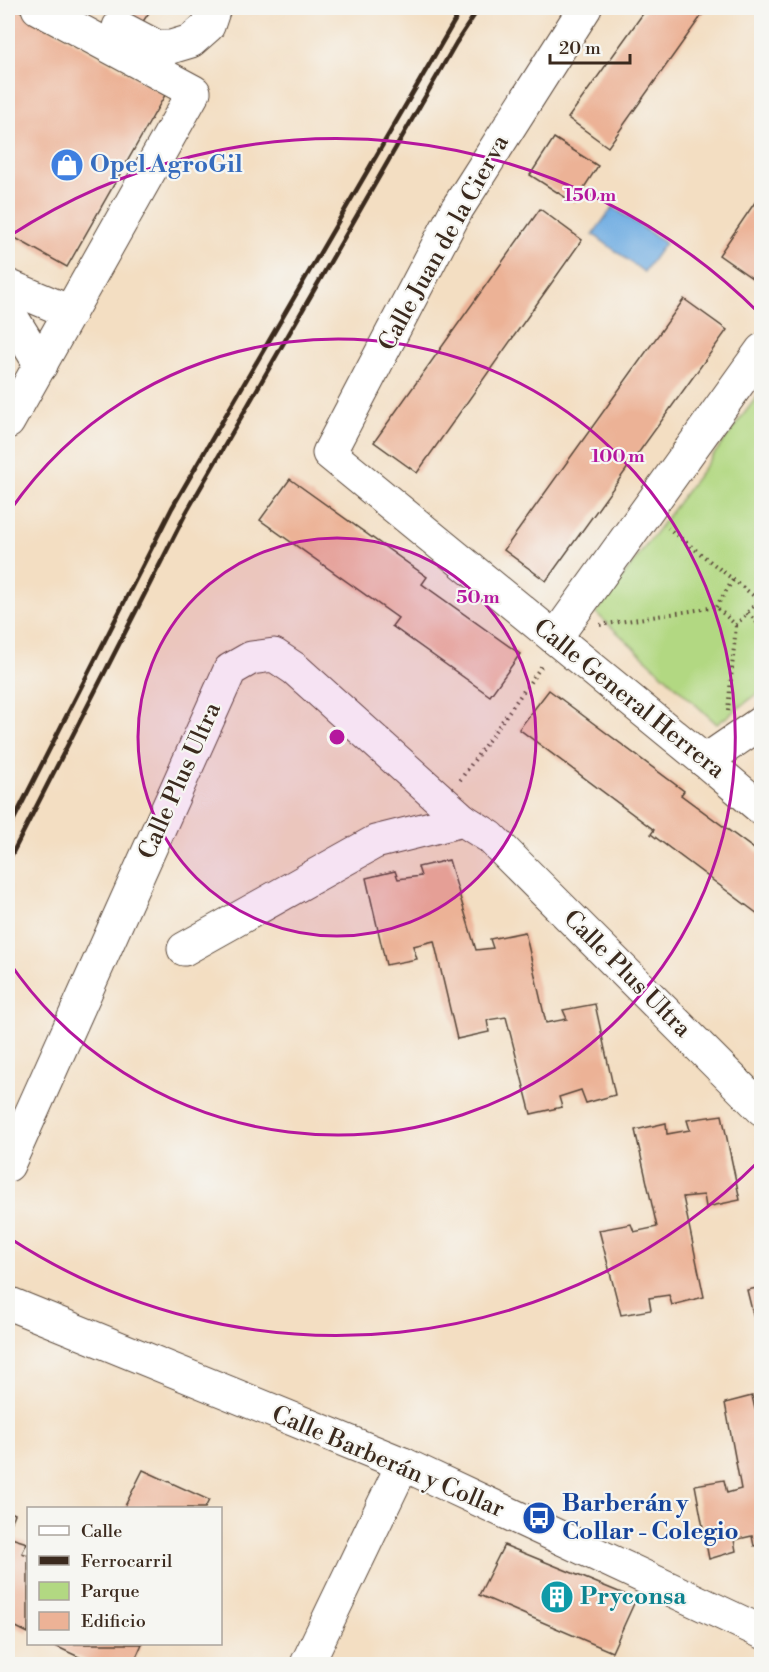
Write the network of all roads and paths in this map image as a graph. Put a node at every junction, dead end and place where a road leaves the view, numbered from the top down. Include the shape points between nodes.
1 (38, 8) edge
2 (83, 8) edge
3 (214, 8) edge
4 (585, 8) edge
5 (8, 286) edge
6 (8, 311) edge
7 (70, 312) junction
8 (762, 350) edge
9 (41, 365) junction
10 (8, 422) edge
11 (330, 453) joint
12 (646, 511) junction
13 (733, 580) junction
14 (760, 600) edge
15 (716, 608) junction
16 (747, 613) junction
17 (736, 625) junction
18 (762, 627) edge
19 (563, 631) junction
20 (762, 722) edge
21 (735, 740) junction
22 (705, 760) junction
23 (762, 809) edge
24 (463, 820) junction
25 (184, 949) dead end
26 (762, 1109) edge
27 (8, 1165) edge
28 (9, 1304) edge
29 (403, 1464) junction
30 (762, 1632) edge
31 (307, 1665) edge

1 - 7 street via 194,92
2 - 3 street via 157,47 191,41 208,26
4 - 11 street, Calle Juan de la Cierva via 457,209
5 - 7 street
6 - 9 street
7 - 9 street
8 - 12 street
9 - 10 street
11 - 19 street, Calle General Herrera
12 - 13 path
12 - 19 street
13 - 14 path
13 - 15 path
14 - 16 path
15 - 17 path
15 - 19 path
16 - 17 path
16 - 18 path
17 - 21 path via 727,724
19 - 22 street, Calle General Herrera
19 - 24 path via 458,784
20 - 21 street
21 - 22 street
22 - 23 street, Calle General Herrera
24 - 25 street via 375,842
24 - 26 street, Calle Plus Ultra via 490,837
24 - 27 street, Calle Plus Ultra via 295,669 274,655 251,658 230,670
28 - 29 street, Calle Barberán y Collar
29 - 30 street, Calle Barberán y Collar
29 - 31 street

